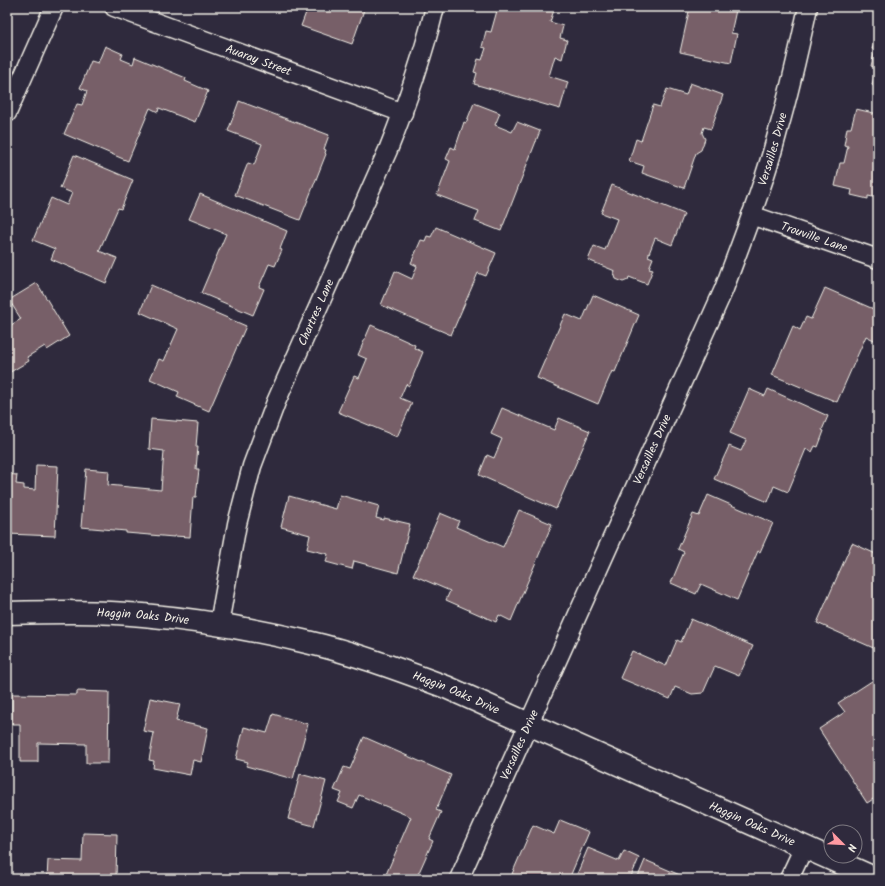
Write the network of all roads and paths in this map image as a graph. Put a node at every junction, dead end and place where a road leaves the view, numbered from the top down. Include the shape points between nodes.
1 (54, 7) edge
2 (114, 7) edge
3 (435, 7) edge
4 (808, 7) edge
5 (7, 113) edge
6 (403, 113) junction
7 (752, 215) junction
8 (878, 259) edge
9 (7, 613) edge
10 (220, 624) junction
11 (529, 724) junction
12 (804, 847) junction
13 (460, 879) edge
14 (789, 879) edge
15 (876, 879) edge

1 - 5 street
2 - 6 street, Auaray Street
3 - 6 street, Chartres Lane
4 - 7 street, Versailles Drive via 778,132
6 - 10 street, Chartres Lane via 276,402 252,466 237,524
7 - 8 street, Trouville Lane
7 - 11 street, Versailles Drive via 724,289
9 - 10 street, Haggin Oaks Drive via 143,615
10 - 11 street, Haggin Oaks Drive via 308,642 378,662 446,687
11 - 12 street, Haggin Oaks Drive
11 - 13 street, Versailles Drive
12 - 14 street
12 - 15 street, Haggin Oaks Drive

